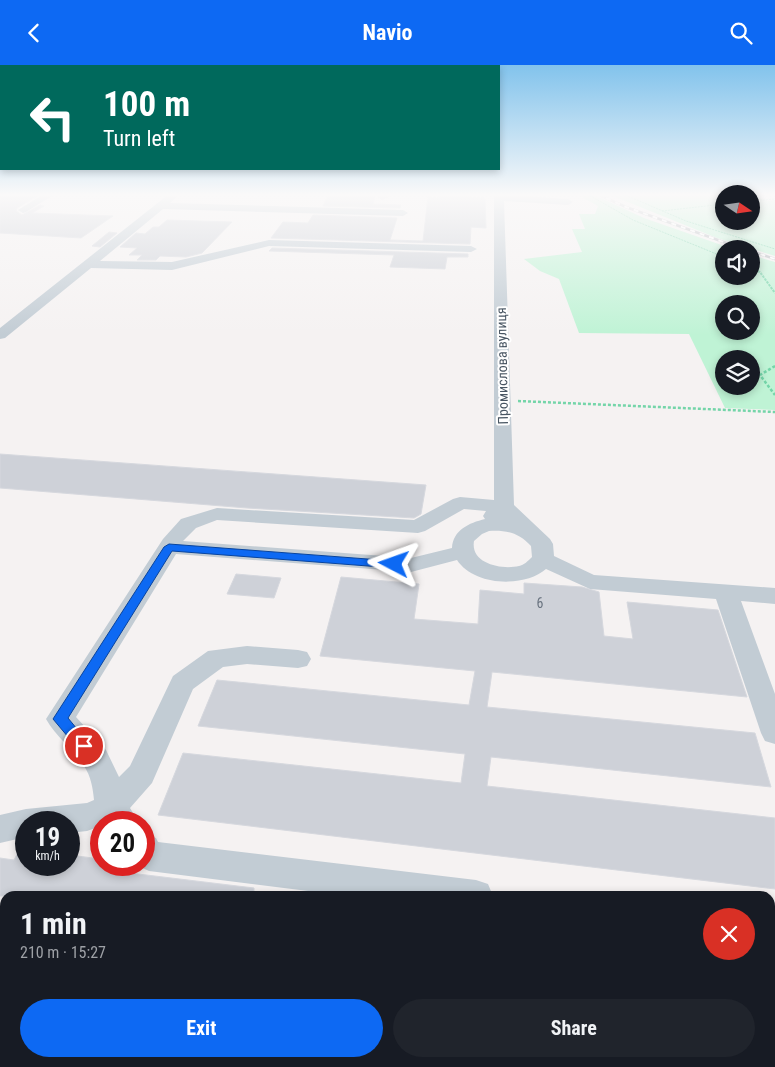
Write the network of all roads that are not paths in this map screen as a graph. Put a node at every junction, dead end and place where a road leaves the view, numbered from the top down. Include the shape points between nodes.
1 (118, 241) edge
2 (500, 241) edge
3 (471, 249) dead end
4 (89, 264) junction
5 (0, 335) edge
6 (504, 507) junction
7 (480, 527) junction
8 (527, 531) junction
9 (169, 547) junction
10 (463, 552) junction
11 (543, 559) junction
12 (726, 593) junction
13 (775, 596) edge
14 (298, 659) dead end
15 (775, 733) edge
16 (116, 811) edge
17 (119, 811) edge
18 (15, 826) edge
19 (0, 829) edge
20 (155, 857) edge
21 (435, 891) edge

1 - 4 street
2 - 6 street, Промислова вулиця
3 - 4 street via 269,243 172,267
4 - 5 street
6 - 7 street
6 - 8 street
6 - 9 street via 460,503 418,527 217,514 195,519 181,528
7 - 8 street via 504,524
7 - 10 street via 465,537
8 - 11 street via 542,544
9 - 10 street via 411,565
9 - 16 street via 60,719 96,759
10 - 11 street via 477,567 502,574 527,571
11 - 12 street via 590,582
12 - 13 street
12 - 15 street
14 - 17 street via 246,655 217,658 182,683 141,774
18 - 19 street
20 - 21 street

